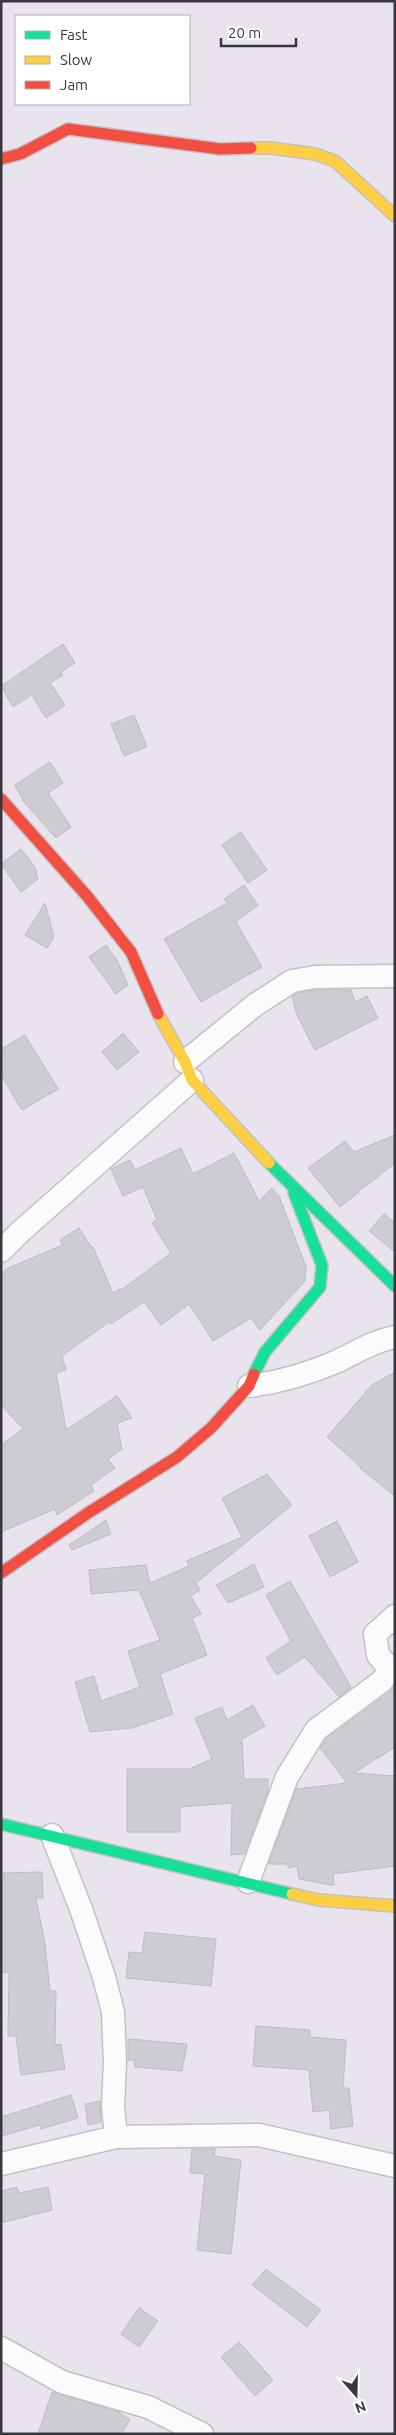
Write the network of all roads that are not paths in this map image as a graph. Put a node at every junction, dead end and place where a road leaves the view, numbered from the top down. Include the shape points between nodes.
1 (1, 159) edge
2 (395, 216) edge
3 (1, 799) edge
4 (395, 976) edge
5 (189, 1071) junction
6 (292, 1187) junction
7 (1, 1251) edge
8 (395, 1286) edge
9 (395, 1338) edge
10 (249, 1386) junction
11 (1, 1573) edge
12 (395, 1616) edge
13 (1, 1824) edge
14 (52, 1835) junction
15 (248, 1882) junction
16 (389, 1909) edge
17 (116, 2137) junction
18 (1, 2164) edge
19 (395, 2166) edge
20 (1, 2348) edge
21 (202, 2434) edge

1 - 2 street via 20,154 68,129 220,149 272,148 315,154 335,161
3 - 5 street via 87,896 130,952 158,1015
4 - 5 street via 316,977 292,981 255,1005
5 - 6 street
5 - 7 street
6 - 8 street
6 - 10 street via 322,1265 320,1287 265,1352
9 - 10 street via 371,1343 284,1381
10 - 11 street via 211,1428 177,1457
12 - 15 street via 375,1634 378,1655 390,1669 382,1681 316,1730 287,1777
13 - 14 street
14 - 15 street
14 - 17 street via 81,1909 112,2012
15 - 16 street via 319,1900
17 - 18 street
17 - 19 street via 259,2135
20 - 21 street via 62,2382 148,2407

